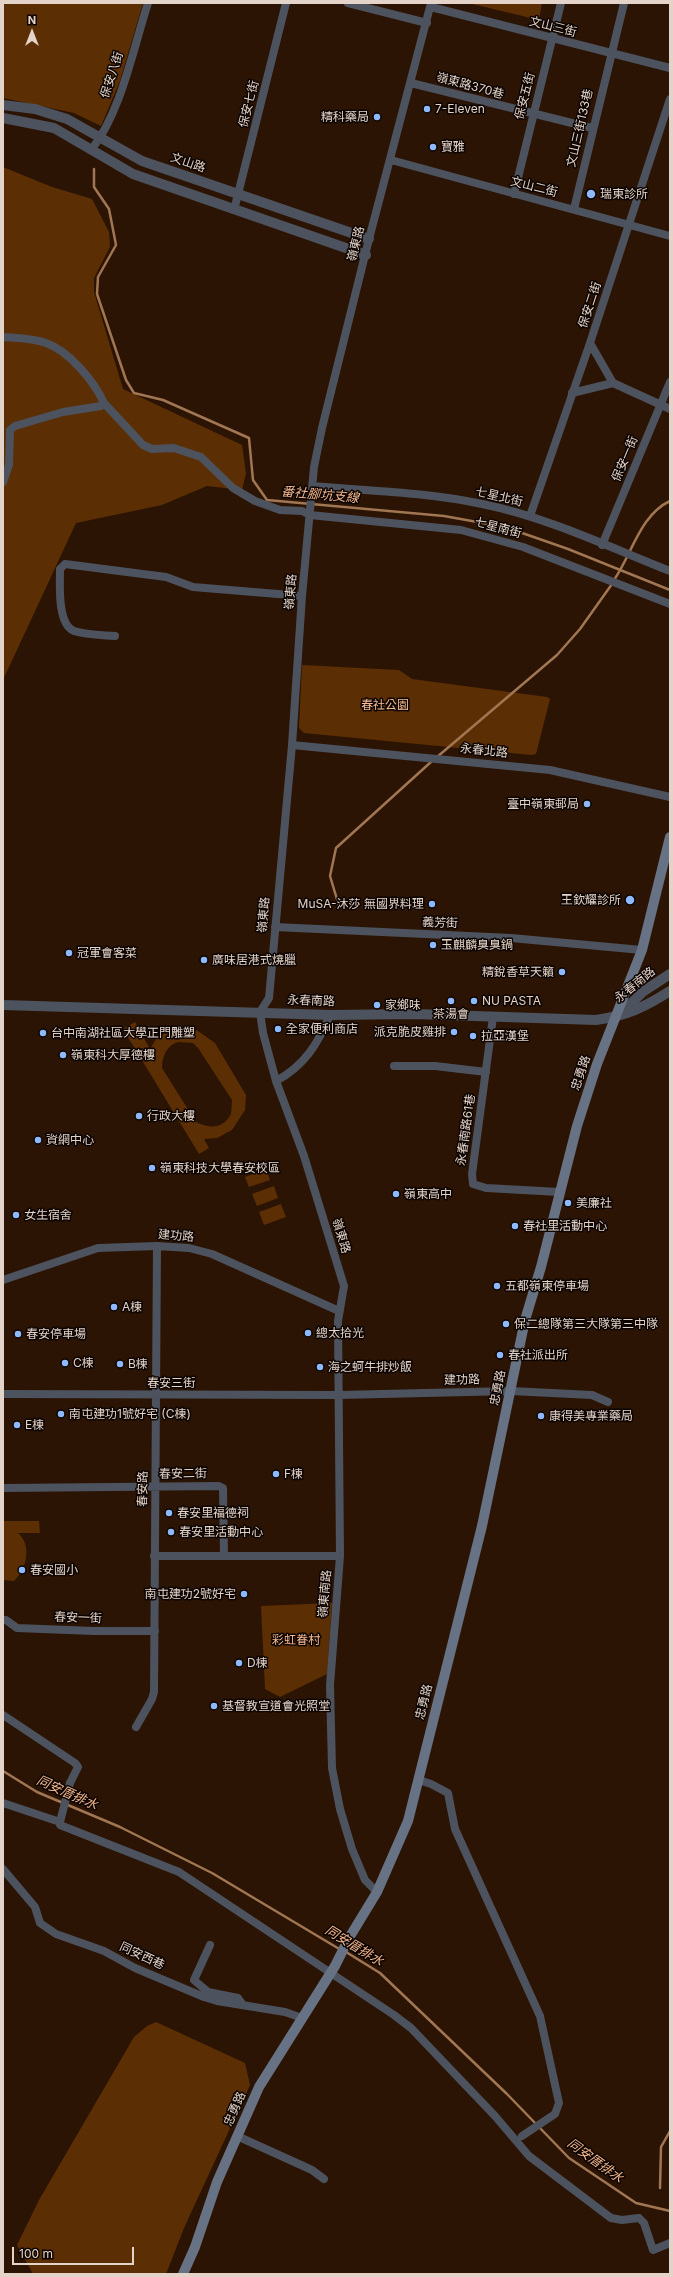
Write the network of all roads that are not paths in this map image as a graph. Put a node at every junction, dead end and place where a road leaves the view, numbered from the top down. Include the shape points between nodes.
1 (148, 3) edge
2 (286, 3) edge
3 (348, 3) edge
4 (561, 3) edge
5 (624, 3) edge
6 (431, 5) edge
7 (427, 23) junction
8 (552, 40) junction
9 (611, 53) junction
10 (670, 68) edge
11 (411, 83) junction
12 (670, 99) edge
13 (3, 105) edge
14 (532, 115) junction
15 (3, 118) edge
16 (592, 128) junction
17 (101, 138) junction
18 (91, 150) junction
19 (391, 160) junction
20 (239, 194) junction
21 (514, 194) junction
22 (574, 209) junction
23 (234, 210) junction
24 (628, 225) junction
25 (670, 236) edge
26 (369, 239) junction
27 (366, 255) junction
28 (3, 337) edge
29 (590, 343) junction
30 (670, 382) edge
31 (613, 383) junction
32 (572, 393) junction
33 (104, 403) junction
34 (660, 404) junction
35 (670, 409) edge
36 (3, 482) edge
37 (313, 489) junction
38 (310, 511) junction
39 (530, 516) junction
40 (602, 545) junction
41 (670, 571) edge
42 (302, 596) junction
43 (670, 604) edge
44 (115, 636) dead end
45 (292, 745) junction
46 (670, 797) edge
47 (670, 837) edge
48 (275, 927) junction
49 (642, 950) junction
50 (670, 974) edge
51 (670, 991) edge
52 (3, 1005) edge
53 (260, 1012) junction
54 (330, 1015) junction
55 (493, 1017) junction
56 (617, 1017) junction
57 (394, 1066) dead end
58 (486, 1072) junction
59 (276, 1081) junction
60 (559, 1192) junction
61 (157, 1246) junction
62 (3, 1280) edge
63 (340, 1311) junction
64 (511, 1391) junction
65 (3, 1394) edge
66 (156, 1394) junction
67 (339, 1395) junction
68 (608, 1402) dead end
69 (155, 1487) junction
70 (3, 1488) edge
71 (154, 1556) junction
72 (224, 1556) junction
73 (340, 1556) junction
74 (3, 1620) edge
75 (155, 1631) junction
76 (3, 1715) edge
77 (136, 1727) dead end
78 (419, 1780) junction
79 (3, 1803) edge
80 (60, 1820) junction
81 (3, 1869) edge
82 (377, 1892) junction
83 (210, 1945) dead end
84 (333, 1969) junction
85 (243, 2004) junction
86 (302, 2018) junction
87 (237, 2136) junction
88 (522, 2136) dead end
89 (324, 2179) dead end
90 (670, 2243) edge
91 (183, 2274) edge

1 - 17 street, 保安八街 via 114,110
2 - 20 street, 保安七街
3 - 7 street
4 - 8 street, 保安五街
5 - 9 street, 文山三街133巷
6 - 7 street, 嶺東路
6 - 8 street, 文山三街
7 - 11 street, 嶺東路
8 - 9 street, 文山三街
8 - 14 street, 保安五街
9 - 10 street, 文山三街
9 - 16 street, 文山三街133巷
11 - 14 street, 嶺東路370巷
11 - 19 street, 嶺東路
12 - 24 street, 保安二街
13 - 17 street, 文山路 via 34,109 67,119
14 - 16 street, 嶺東路370巷
14 - 21 street, 保安五街
15 - 18 street via 54,128
16 - 22 street, 文山三街133巷
17 - 18 street, 保安八街
17 - 20 street, 文山路 via 142,161
18 - 23 street via 133,174
19 - 21 street, 文山二街
19 - 26 street, 嶺東路
20 - 23 street, 保安七街
20 - 26 street, 文山路
21 - 22 street, 文山二街
22 - 24 street, 文山二街
23 - 27 street
24 - 25 street, 文山二街
24 - 29 street, 保安二街
26 - 27 street, 嶺東路
27 - 37 street, 嶺東路 via 319,440
28 - 33 street, 七星南街 via 47,343 65,354 94,386
29 - 31 street
29 - 32 street, 保安二街
30 - 34 street, 保安一街
31 - 32 street
31 - 34 street
32 - 39 street, 保安二街
33 - 36 street via 101,406 63,412 15,426 10,430 9,465
33 - 38 street, 七星南街 via 143,445 157,449 174,448 201,457 233,488 255,501 280,510
34 - 35 street
34 - 40 street, 保安一街
37 - 38 street, 嶺東路
37 - 39 street, 七星北街 via 430,496 482,504
38 - 42 street, 嶺東路
38 - 43 street, 七星南街 via 461,530 498,539 523,546
39 - 40 street, 七星北街
40 - 41 street, 七星北街
42 - 44 street via 193,587 166,577 65,564 60,569 60,604 67,626 74,631
42 - 45 street, 嶺東路
45 - 46 street, 永春北路 via 550,770
45 - 48 street, 嶺東路
47 - 49 main road, 忠勇路
48 - 49 street, 義芳街 via 510,938
48 - 53 street, 嶺東路 via 269,998
49 - 56 main road, 忠勇路
50 - 56 street, 永春南路 via 644,991
51 - 56 street, 永春南路 via 647,1006
52 - 53 street, 永春南路
53 - 54 street, 永春南路
53 - 59 street, 嶺東路
54 - 55 street, 永春南路 via 414,1014
54 - 59 street via 318,1041 304,1061 290,1074
55 - 56 street, 永春南路 via 596,1020
55 - 58 street, 永春南路61巷
56 - 60 main road, 忠勇路 via 597,1064
57 - 58 street via 435,1066
58 - 60 street, 永春南路61巷 via 472,1174 473,1184 486,1188
59 - 63 street, 嶺東路 via 304,1156 344,1286
60 - 64 main road, 忠勇路 via 525,1320
61 - 62 street, 建功路 via 98,1248
61 - 63 street, 建功路 via 189,1248 212,1254
61 - 66 street, 春安路
63 - 67 street, 嶺東南路 via 337,1354
64 - 67 street, 建功路
64 - 68 street, 建功路 via 592,1395
64 - 78 main road, 忠勇路 via 482,1526
65 - 66 street, 春安三街
66 - 67 street, 春安三街
66 - 69 street, 春安路
67 - 73 street, 嶺東南路
69 - 70 street, 春安二街
69 - 71 street, 春安路
69 - 72 street, 春安二街 via 223,1488
71 - 72 street
71 - 75 street, 春安路
72 - 73 street
73 - 82 street, 嶺東南路 via 330,1685 332,1768 350,1843 365,1880
74 - 75 street, 春安一街 via 17,1628
75 - 77 street, 春安路 via 154,1692
76 - 80 street via 78,1767 70,1783
78 - 82 main road, 忠勇路 via 401,1838
78 - 88 street via 448,1793 455,1829 540,2016 559,2103 555,2114
79 - 80 street
80 - 84 street via 60,1825 179,1872
81 - 85 street, 同安西巷 via 35,1907 40,1923 56,1934 104,1951 123,1962 204,1997
82 - 84 main road, 忠勇路
83 - 85 street via 194,1980 208,1992 238,1998
84 - 86 main road, 忠勇路
84 - 90 street via 411,2028 541,2167 610,2218 639,2218 644,2223 653,2250
85 - 86 street, 同安西巷
86 - 87 main road, 忠勇路 via 259,2087
87 - 89 street via 312,2170
87 - 91 main road, 忠勇路

